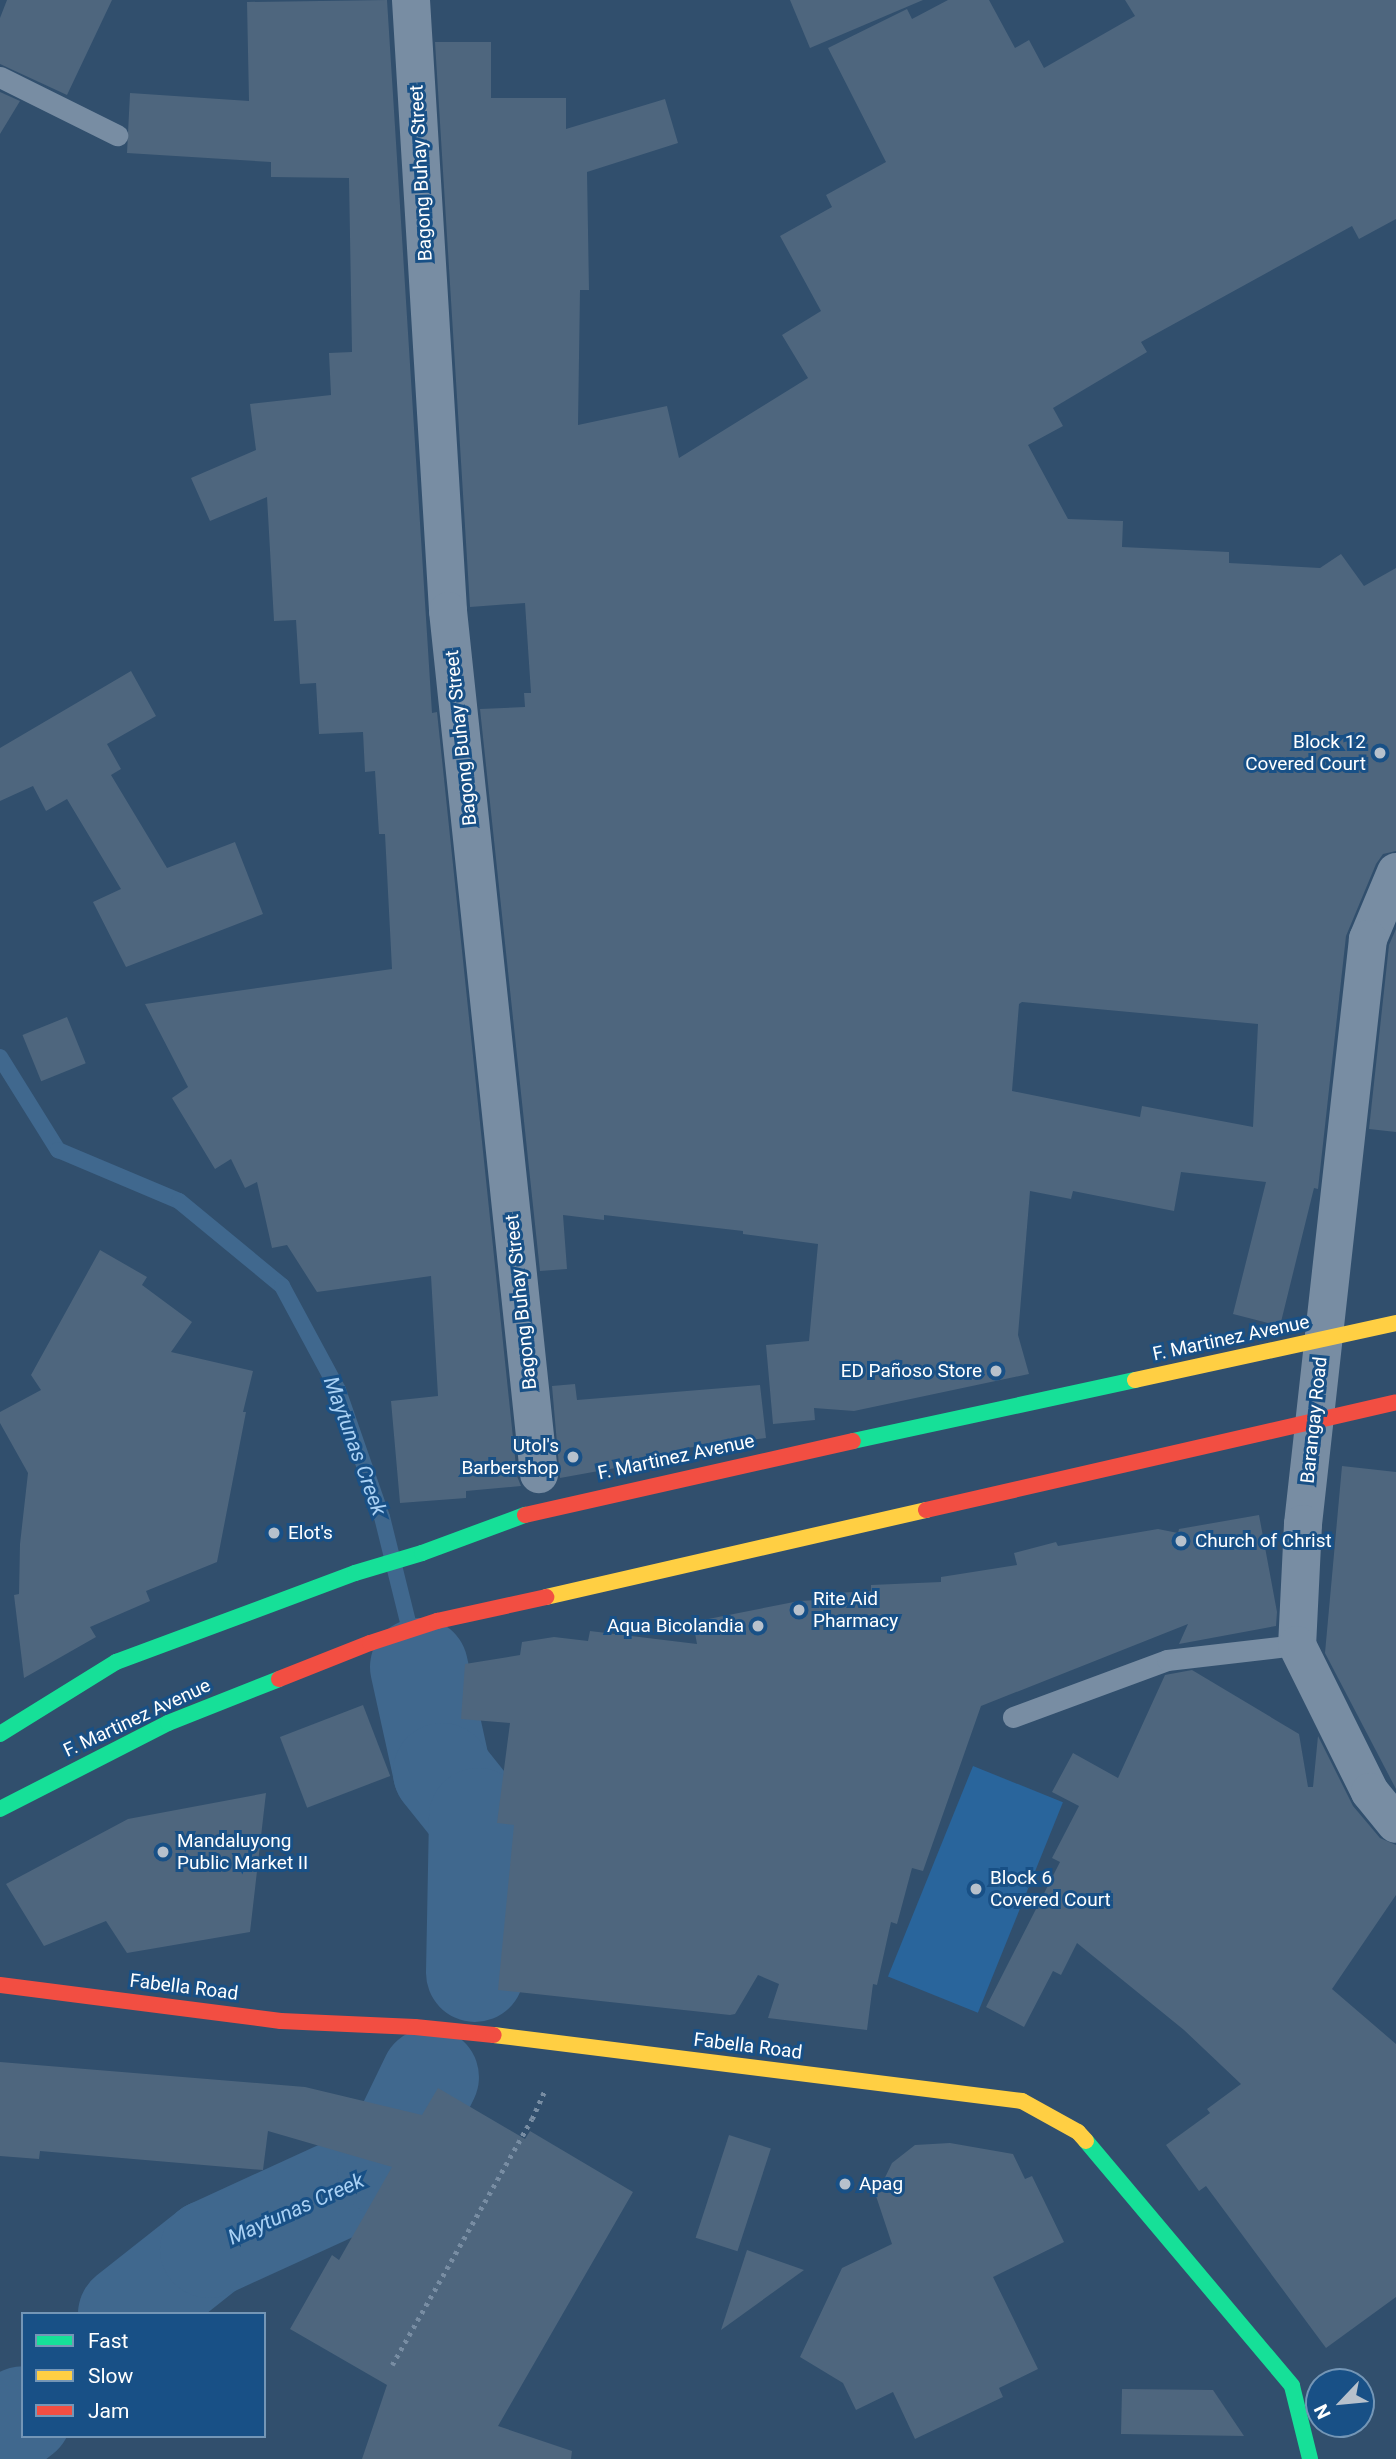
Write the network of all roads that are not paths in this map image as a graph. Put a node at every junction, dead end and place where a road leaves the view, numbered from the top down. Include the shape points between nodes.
1 (411, 0) edge
2 (0, 77) edge
3 (117, 135) dead end
4 (1396, 872) edge
5 (1396, 1323) edge
6 (1322, 1340) junction
7 (1396, 1402) edge
8 (1315, 1418) junction
9 (539, 1474) dead end
10 (1297, 1645) junction
11 (1013, 1717) dead end
12 (0, 1734) edge
13 (0, 1809) edge
14 (1396, 1824) edge
15 (0, 1985) edge
16 (1310, 2459) edge

1 - 9 street, Bagong Buhay Street via 447,611
2 - 3 lane
4 - 6 street, Barangay Road via 1368,939
5 - 6 main road, F. Martinez Avenue
6 - 8 street, Barangay Road
6 - 12 main road, F. Martinez Avenue via 542,1509 116,1662
7 - 8 main road, F. Martinez Avenue
8 - 10 street, Barangay Road via 1303,1524
8 - 13 main road, F. Martinez Avenue via 683,1568 437,1621 168,1723
10 - 11 lane via 1167,1660
10 - 14 street, Barangay Road via 1370,1792
15 - 16 main road, Fabella Road via 281,2021 481,2033 1022,2101 1078,2132 1292,2386

